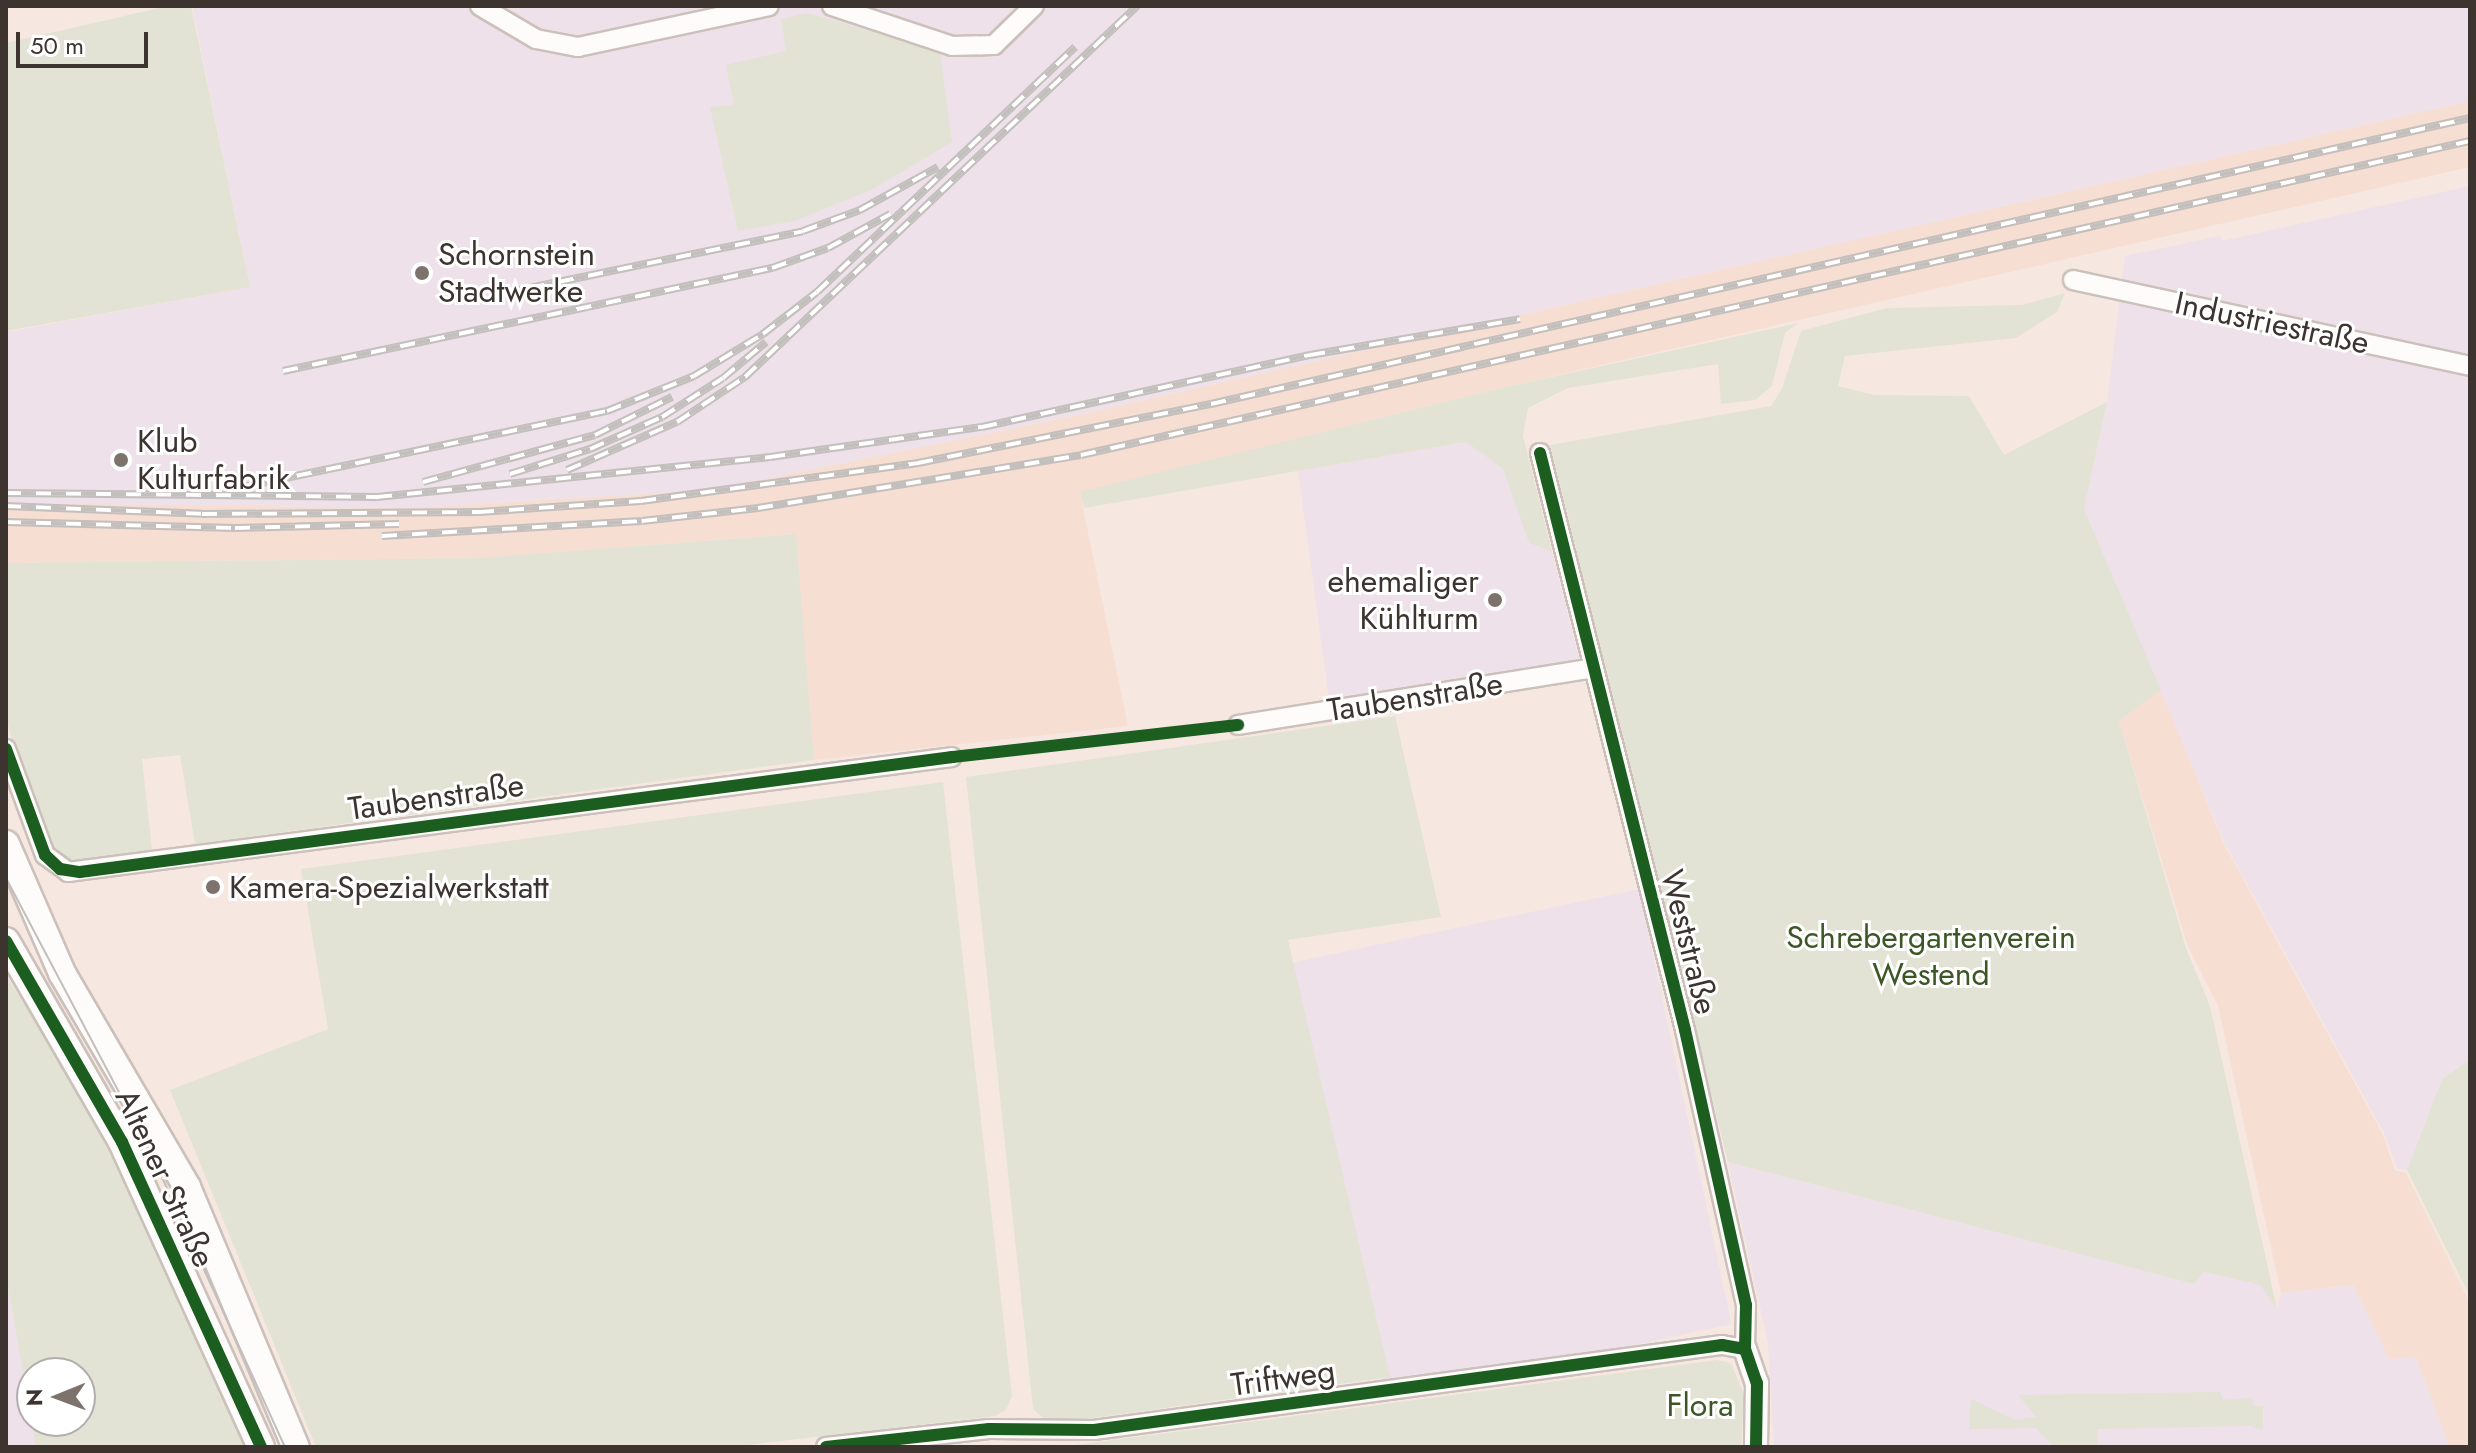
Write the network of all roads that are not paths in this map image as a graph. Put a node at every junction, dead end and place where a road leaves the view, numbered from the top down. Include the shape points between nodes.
1 (480, 6) edge
2 (769, 6) edge
3 (832, 6) edge
4 (1034, 6) edge
5 (2073, 280) dead end
6 (2470, 366) edge
7 (1540, 453) dead end
8 (1592, 668) junction
9 (1238, 725) dead end
10 (6, 749) edge
11 (952, 757) dead end
12 (6, 847) edge
13 (6, 941) edge
14 (1745, 1349) junction
15 (261, 1447) edge
16 (296, 1447) edge
17 (826, 1447) edge
18 (1756, 1447) edge

1 - 2 street via 536,39 578,47
3 - 4 street via 952,46 994,45
5 - 6 street, Industriestraße
7 - 8 street, Weststraße
8 - 9 street, Taubenstraße
8 - 14 street, Weststraße via 1685,1030 1746,1305
10 - 11 street, Taubenstraße via 45,855 68,872
12 - 16 main road, Altener Straße via 62,973 187,1187
13 - 15 main road, Altener Straße via 122,1142
14 - 17 street, Triftweg via 1722,1345 1094,1430 989,1429
14 - 18 street, Weststraße via 1757,1383

